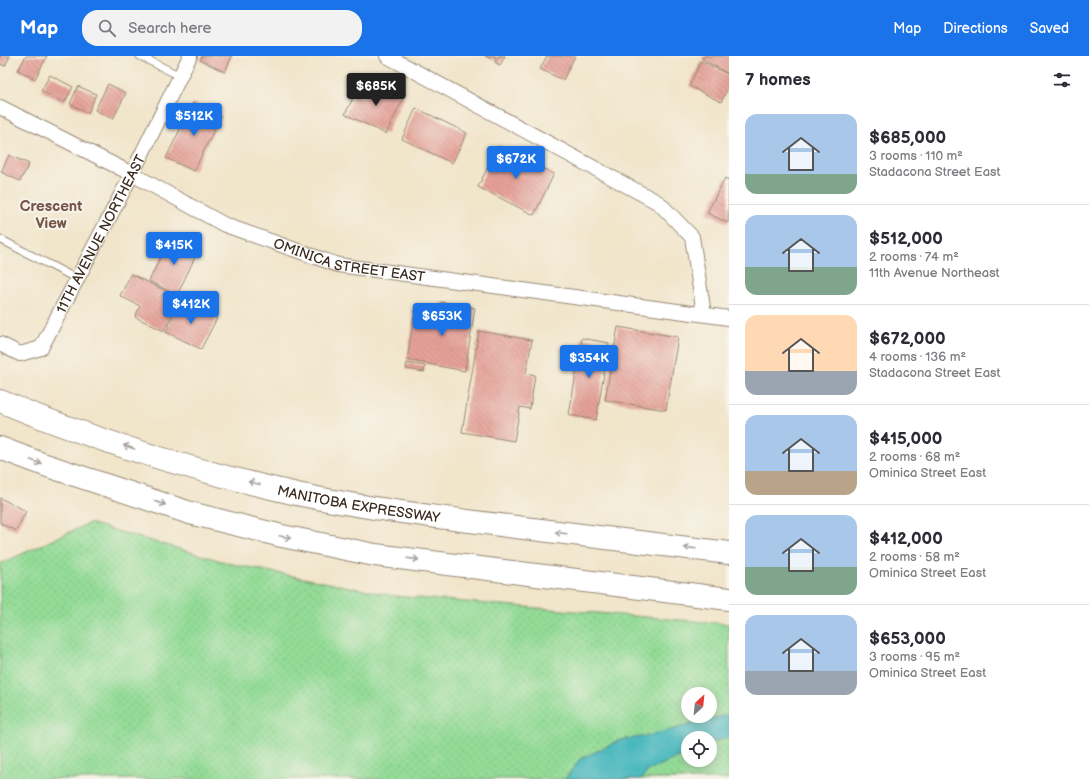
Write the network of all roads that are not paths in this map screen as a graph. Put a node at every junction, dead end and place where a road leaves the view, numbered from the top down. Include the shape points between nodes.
1 (140, 56) edge
2 (190, 56) edge
3 (387, 56) edge
4 (180, 76) junction
5 (0, 107) edge
6 (132, 174) junction
7 (0, 239) edge
8 (77, 279) junction
9 (704, 314) junction
10 (729, 318) edge
11 (0, 344) edge
12 (0, 401) edge
13 (0, 448) edge
14 (729, 553) edge
15 (729, 599) edge

1 - 4 lane
2 - 4 street, 11TH AVENUE NORTHEAST
3 - 9 street via 659,203 692,237
4 - 6 street, 11TH AVENUE NORTHEAST
5 - 6 street, OMINICA STREET EAST
6 - 8 street, 11TH AVENUE NORTHEAST
6 - 9 street, OMINICA STREET EAST via 225,225 338,265
7 - 8 lane
8 - 11 street, 11TH AVENUE NORTHEAST via 41,348 20,354
9 - 10 street, OMINICA STREET EAST
14 -> 12 main road, MANITOBA EXPRESSWAY via 452,519 297,494 138,450
13 -> 15 main road via 190,513 282,536 375,554

